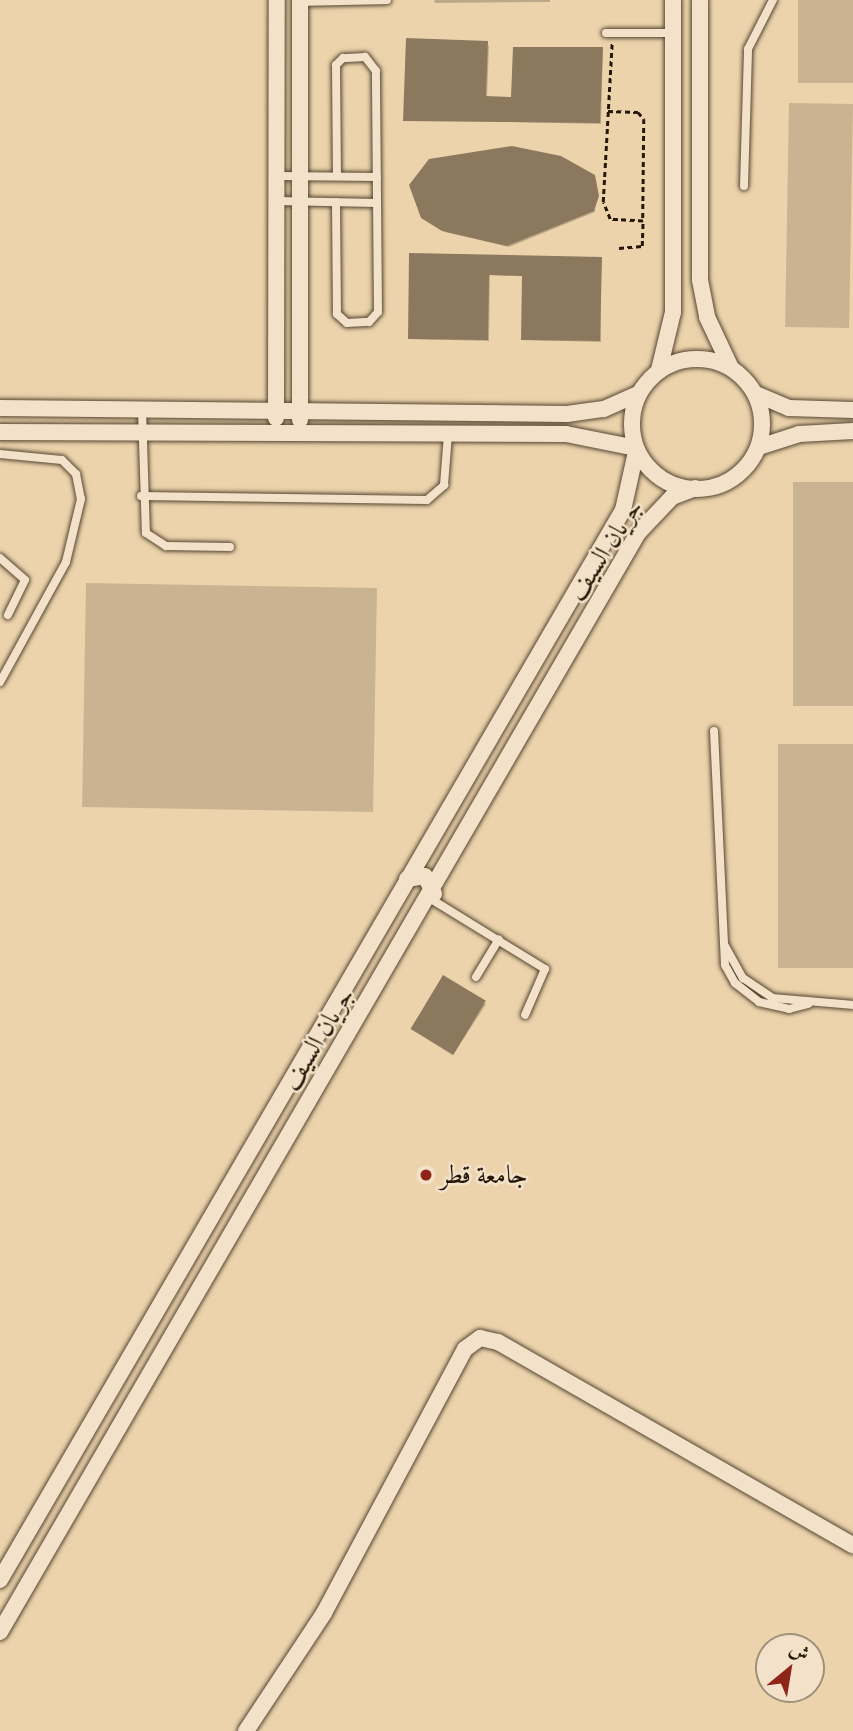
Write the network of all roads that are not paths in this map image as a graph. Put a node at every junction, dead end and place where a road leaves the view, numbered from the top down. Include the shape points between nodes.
1 (277, 0) edge
2 (387, 0) edge
3 (673, 0) edge
4 (700, 0) edge
5 (773, 0) edge
6 (300, 1) edge
7 (610, 33) road end
8 (673, 33) junction
9 (277, 176) junction
10 (300, 176) junction
11 (337, 176) junction
12 (377, 177) junction
13 (744, 186) dead end
14 (277, 201) junction
15 (300, 201) junction
16 (335, 202) junction
17 (377, 203) junction
18 (731, 368) junction
19 (659, 370) junction
20 (638, 394) junction
21 (756, 394) junction
22 (0, 408) edge
23 (142, 409) junction
24 (276, 410) junction
25 (300, 410) junction
26 (448, 410) junction
27 (853, 410) edge
28 (853, 431) edge
29 (0, 432) edge
30 (141, 432) junction
31 (276, 432) junction
32 (300, 433) junction
33 (448, 433) junction
34 (759, 447) junction
35 (636, 450) junction
36 (0, 454) edge
37 (695, 488) junction
38 (141, 496) junction
39 (230, 547) dead end
40 (0, 558) edge
41 (8, 615) dead end
42 (0, 682) edge
43 (714, 731) dead end
44 (407, 879) junction
45 (433, 897) junction
46 (499, 939) junction
47 (476, 977) dead end
48 (853, 1004) edge
49 (525, 1015) dead end
50 (301, 1061) junction
51 (324, 1075) junction
52 (853, 1545) edge
53 (0, 1580) edge
54 (0, 1632) edge
55 (246, 1731) edge

1 - 9 street
2 - 6 lane
3 - 8 street
4 - 18 street via 700,280 707,317
5 - 13 lane via 748,49
6 - 10 street
7 - 8 lane
8 - 19 street via 673,312
9 - 10 lane
9 - 14 street
10 - 11 lane
10 - 15 street
11 - 12 lane
11 - 12 lane via 337,65 343,58 365,57 376,67
12 - 17 lane
14 - 15 lane
14 - 24 street
15 - 16 lane
15 - 25 street
16 - 17 lane
16 - 17 lane via 337,314 347,323 377,316
18 - 19 street via 689,359
18 - 21 street
19 - 20 street
20 - 26 street via 586,412
20 - 35 street via 632,426
21 - 27 street via 789,408
21 - 34 street via 762,415
22 - 23 street
23 - 24 street
23 - 30 lane
24 - 25 street
24 - 31 street
25 - 26 street
25 - 32 street
26 - 33 street
28 - 34 street via 799,435
29 - 30 street
30 - 31 street
30 - 38 lane
31 - 32 street
32 - 33 street
33 - 35 street via 584,435
33 - 38 lane via 444,485 427,500
34 - 37 street via 729,481
35 - 37 street via 665,481
35 - 44 street, جريان السيف via 623,510
36 - 42 lane via 62,460 76,474 81,499 66,562
37 - 45 street, جريان السيف via 673,497 638,533
38 - 39 lane via 143,527 155,541
40 - 41 lane via 25,580
43 - 48 lane via 723,935 736,968 752,986 773,998
44 - 45 street via 425,876
44 - 50 street, جريان السيف
45 - 46 lane
45 - 51 street, جريان السيف
46 - 47 lane
46 - 49 lane via 547,973
50 - 51 street via 319,1064
50 - 53 street, جريان السيف
51 - 54 street, جريان السيف
52 - 55 street via 498,1342 480,1338 465,1349 324,1613

